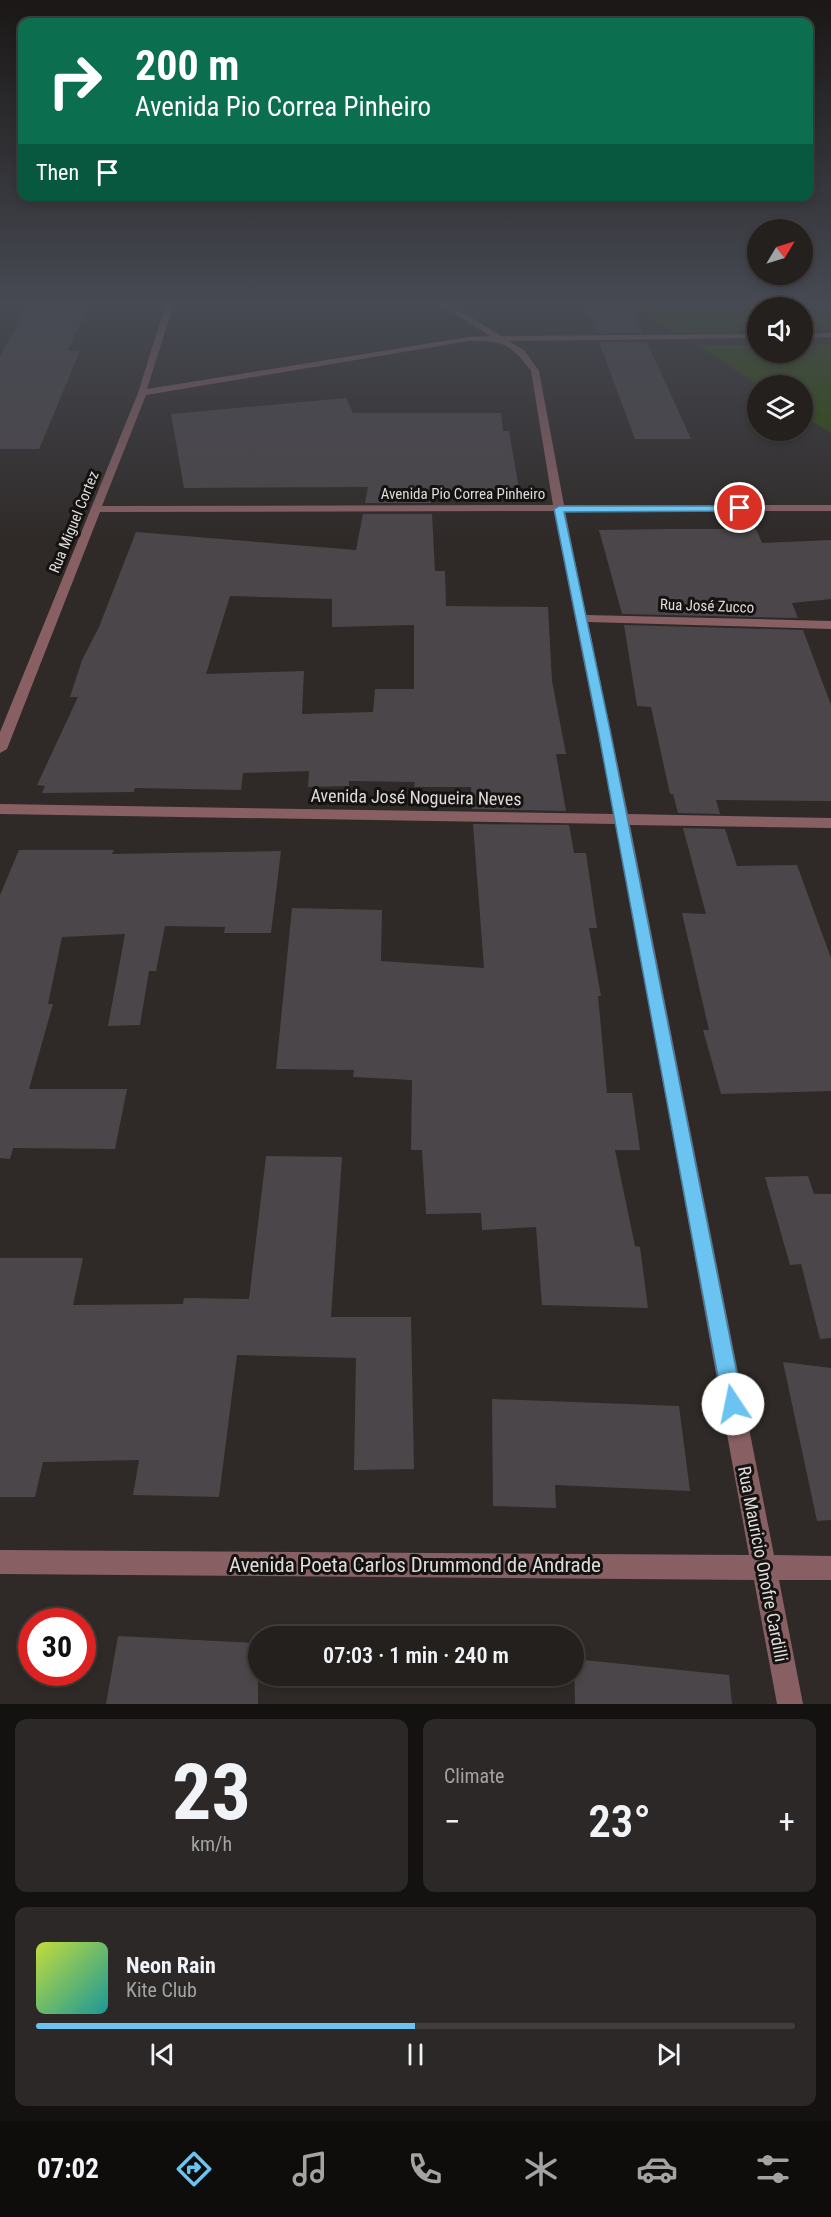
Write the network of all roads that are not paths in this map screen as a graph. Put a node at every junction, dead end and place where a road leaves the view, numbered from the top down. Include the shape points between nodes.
1 (145, 383) edge
2 (205, 383) edge
3 (537, 383) edge
4 (142, 393) junction
5 (831, 508) edge
6 (95, 509) junction
7 (559, 509) junction
8 (582, 618) junction
9 (831, 625) edge
10 (0, 748) edge
11 (0, 809) edge
12 (622, 820) junction
13 (831, 823) edge
14 (0, 1562) edge
15 (764, 1568) junction
16 (831, 1568) edge
17 (790, 1704) edge

1 - 4 street, Rua Miguel Cortez
2 - 4 street
3 - 7 street, Rua Mauricio Onofre Cardilli
4 - 6 street, Rua Miguel Cortez
5 - 7 street, Avenida Pio Correa Pinheiro
6 - 7 street, Avenida Pio Correa Pinheiro
6 - 10 street, Rua Miguel Cortez
7 - 8 street, Rua Mauricio Onofre Cardilli
8 - 9 street, Rua José Zucco
8 - 12 street, Rua Mauricio Onofre Cardilli
11 - 12 street, Avenida José Nogueira Neves
12 - 13 street, Avenida José Nogueira Neves
12 - 15 street, Rua Mauricio Onofre Cardilli
14 - 15 street, Avenida Poeta Carlos Drummond de Andrade
15 - 16 street, Avenida Poeta Carlos Drummond de Andrade
15 - 17 street, Rua Mauricio Onofre Cardilli

